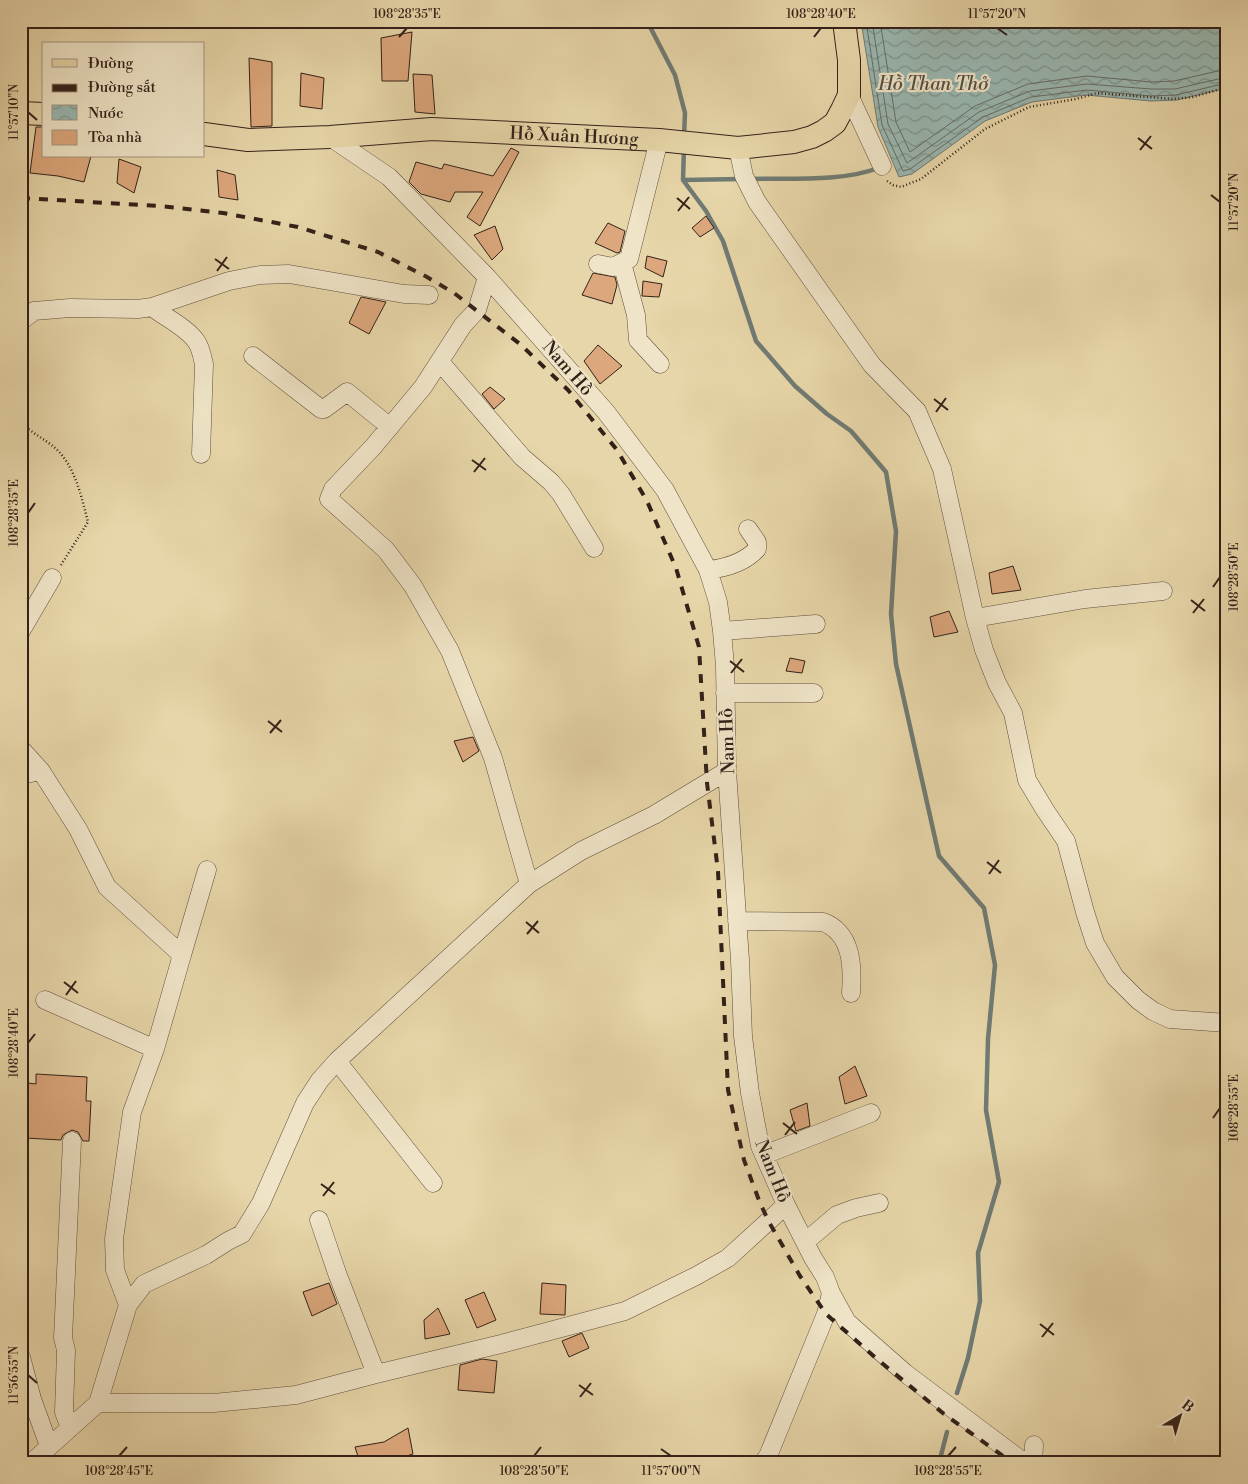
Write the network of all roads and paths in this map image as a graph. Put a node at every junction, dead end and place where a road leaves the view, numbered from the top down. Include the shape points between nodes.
1 (844, 21) edge
2 (1227, 87) edge
3 (849, 95) junction
4 (21, 113) edge
5 (42, 114) edge
6 (205, 134) edge
7 (330, 137) junction
8 (664, 141) junction
9 (730, 147) junction
10 (882, 166) dead end
11 (893, 185) dead end
12 (622, 263) junction
13 (598, 264) dead end
14 (487, 277) junction
15 (429, 295) dead end
16 (152, 308) junction
17 (21, 321) edge
18 (253, 356) dead end
19 (440, 362) junction
20 (660, 364) dead end
21 (21, 422) edge
22 (390, 427) junction
23 (201, 454) dead end
24 (748, 529) dead end
25 (594, 548) dead end
26 (708, 570) junction
27 (52, 578) joint
28 (1163, 590) dead end
29 (975, 618) junction
30 (816, 624) dead end
31 (21, 630) edge
32 (722, 631) junction
33 (725, 693) junction
34 (814, 693) dead end
35 (21, 748) edge
36 (727, 771) junction
37 (41, 772) junction
38 (21, 775) edge
39 (207, 870) dead end
40 (529, 884) junction
41 (737, 921) junction
42 (182, 955) junction
43 (851, 993) dead end
44 (45, 1000) dead end
45 (1227, 1022) edge
46 (154, 1049) junction
47 (337, 1061) junction
48 (871, 1113) dead end
49 (72, 1141) dead end
50 (764, 1155) junction
51 (433, 1183) dead end
52 (879, 1203) dead end
53 (786, 1205) junction
54 (319, 1220) dead end
55 (805, 1242) junction
56 (831, 1293) junction
57 (128, 1305) junction
58 (21, 1357) edge
59 (376, 1374) junction
60 (98, 1403) junction
61 (70, 1428) junction
62 (1034, 1445) dead end
63 (49, 1446) junction
64 (30, 1463) edge
65 (763, 1463) edge
66 (1025, 1463) edge
67 (1033, 1463) edge

1 - 3 main road, Hồ Xuân Hương
2 - 11 path via 1174,99 1097,93 1029,107 985,129 920,179 901,187
3 - 9 main road, Hồ Xuân Hương via 835,123 812,137 794,142
3 - 10 street
4 - 5 main road
6 - 7 main road, Hồ Xuân Hương via 248,140
7 - 8 main road, Hồ Xuân Hương via 432,129
7 - 14 street, Nam Hồ via 389,176
8 - 9 main road, Hồ Xuân Hương
8 - 12 street via 630,258
9 - 29 street via 757,202 872,365 917,411 942,469
12 - 13 street via 613,267
12 - 20 street via 636,315 638,340
14 - 19 street via 478,310 463,324
14 - 26 street, Nam Hồ via 606,412 665,490
15 - 16 street via 404,294 289,274 260,275 229,281
16 - 17 street via 34,311
16 - 23 street via 185,330 201,351 204,364
18 - 22 street via 321,409 347,392
19 - 22 street
19 - 25 street via 522,457 561,494
21 - 27 path via 57,449 75,477 88,522
22 - 40 street via 333,489 329,499 386,550 413,586 450,651 493,758
24 - 26 street via 757,542 757,549 752,555 726,568
26 - 32 street, Nam Hồ via 718,602
27 - 31 street
28 - 29 street via 1085,599
29 - 45 street via 997,683 1014,713 1027,780 1066,841 1095,943 1115,976 1138,1000 1170,1018
30 - 32 street
32 - 33 street, Nam Hồ
33 - 34 street
33 - 36 street, Nam Hồ
35 - 37 street
36 - 40 street via 654,815 581,851
36 - 41 street, Nam Hồ
37 - 38 street
37 - 42 street via 78,829 107,887
39 - 42 street
40 - 47 street
41 - 43 street via 823,922 834,926 849,949 853,967
41 - 50 street, Nam Hồ via 743,1036 750,1093
42 - 46 street
44 - 46 street
46 - 57 street via 132,1112 114,1238 115,1270
47 - 51 street
47 - 57 street via 304,1103 261,1203 242,1234 144,1284
48 - 50 street
49 - 61 street via 62,1338 66,1350 64,1412
50 - 53 street, Nam Hồ
52 - 55 street via 837,1215
53 - 55 street, Nam Hồ
53 - 59 street via 728,1258 625,1311
54 - 59 street
55 - 56 street, Nam Hồ
56 - 65 street via 826,1314
56 - 66 street, Nam Hồ via 847,1322 905,1373
57 - 60 street
58 - 63 street
59 - 60 street via 296,1395 214,1403
60 - 61 street
61 - 63 street
62 - 67 street
63 - 64 street

